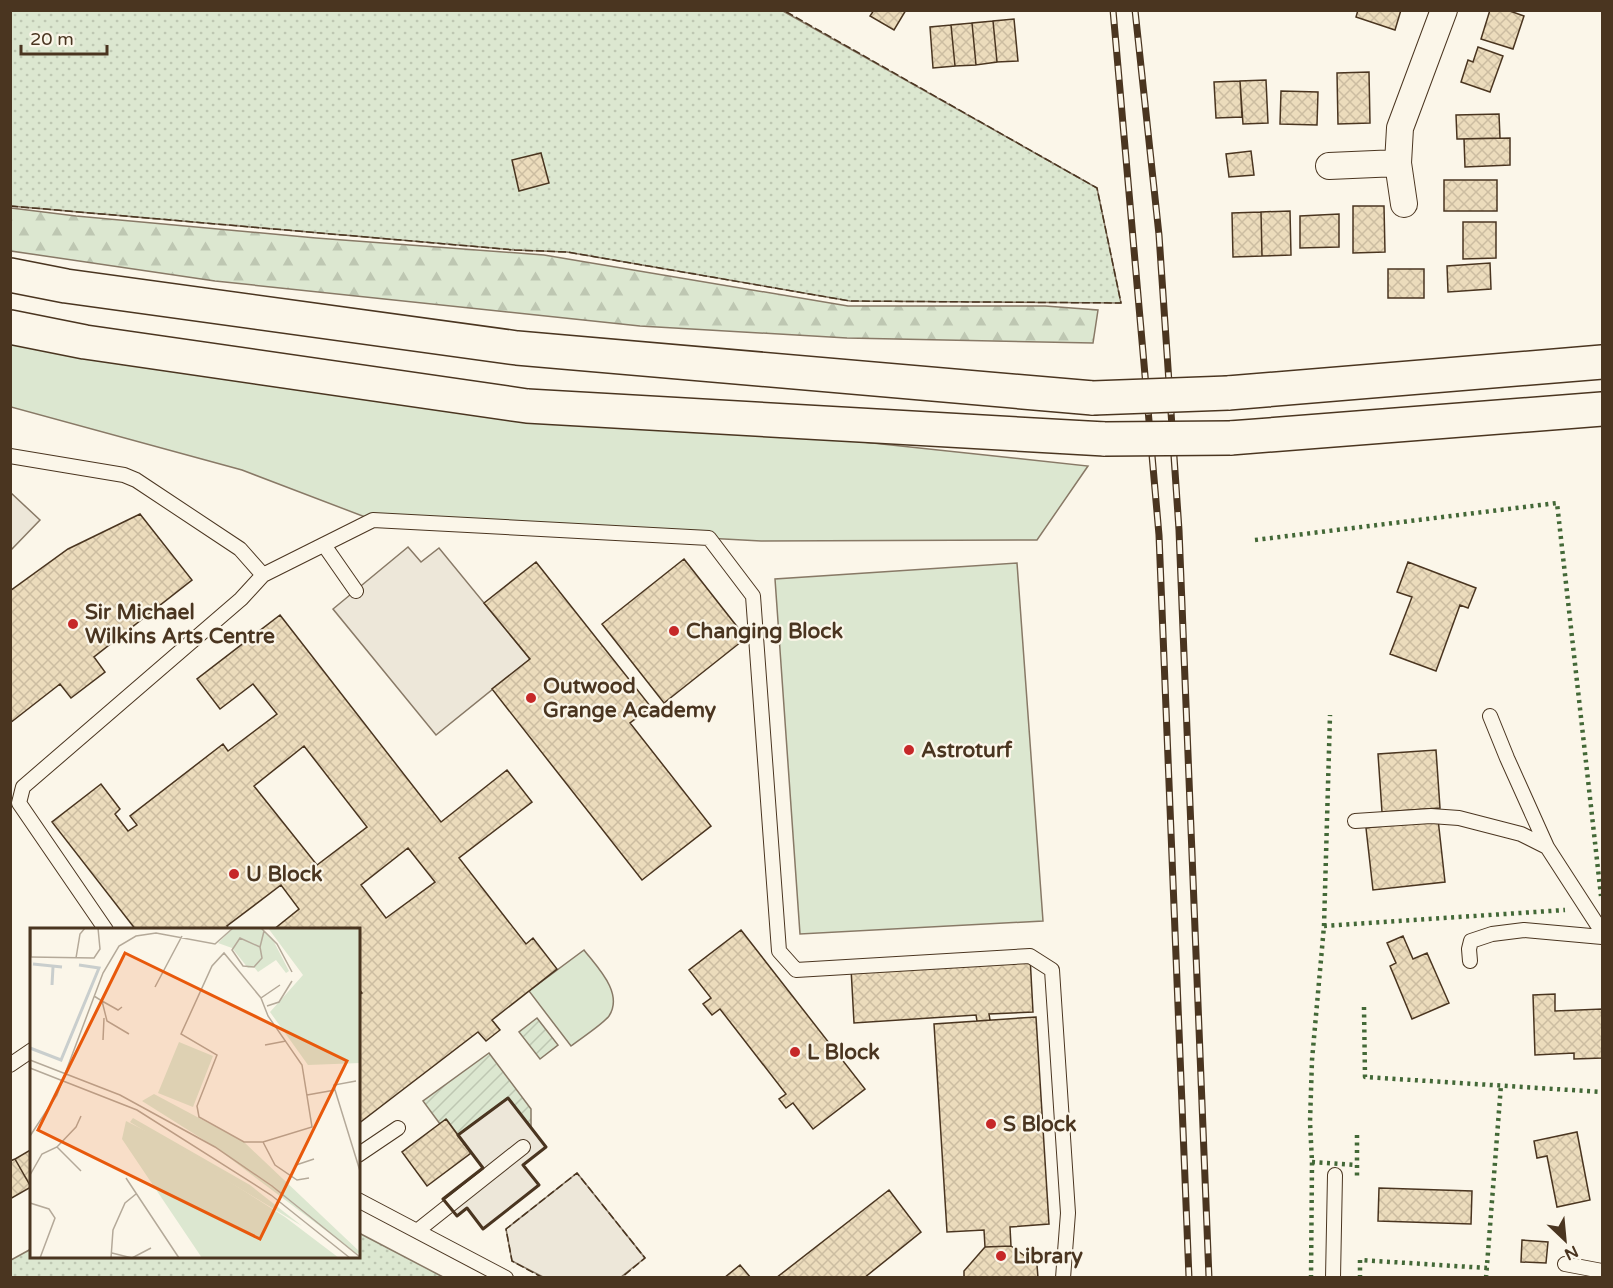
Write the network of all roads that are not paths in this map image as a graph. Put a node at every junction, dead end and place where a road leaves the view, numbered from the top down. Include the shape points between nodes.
1 (1444, 10) edge
2 (1398, 163) junction
3 (1329, 166) dead end
4 (1404, 204) dead end
5 (10, 275) edge
6 (10, 327) edge
7 (1602, 362) edge
8 (1602, 409) edge
9 (10, 456) edge
10 (324, 545) junction
11 (263, 575) junction
12 (356, 591) dead end
13 (1490, 716) dead end
14 (1355, 821) dead end
15 (1547, 847) junction
16 (105, 928) edge
17 (1602, 932) edge
18 (1602, 937) edge
19 (1470, 961) dead end
20 (30, 1051) edge
21 (10, 1065) edge
22 (398, 1128) dead end
23 (524, 1147) dead end
24 (360, 1154) edge
25 (1335, 1175) dead end
26 (360, 1201) edge
27 (417, 1231) junction
28 (1565, 1264) dead end
29 (1602, 1271) edge
30 (506, 1278) edge
31 (1063, 1278) edge
32 (1333, 1278) edge

1 - 2 street via 1400,128
2 - 3 street
2 - 4 street
5 - 7 highway, bridge via 517,348 1093,398 1228,393
6 - 8 highway, bridge via 85,342 527,406 1105,439 1230,438
9 - 11 lane via 136,480 240,549
10 - 11 lane
10 - 12 lane
10 - 31 lane via 373,520 709,538 753,596 778,951 796,970 1030,956 1052,970 1068,1213
11 - 16 lane via 241,599 23,787 19,803
13 - 15 lane
14 - 15 lane via 1459,818 1521,834
15 - 17 lane
18 - 19 lane via 1524,930 1492,934 1471,941
20 - 21 lane
22 - 24 lane
23 - 27 lane
25 - 32 lane
26 - 27 lane
27 - 30 lane
28 - 29 lane

